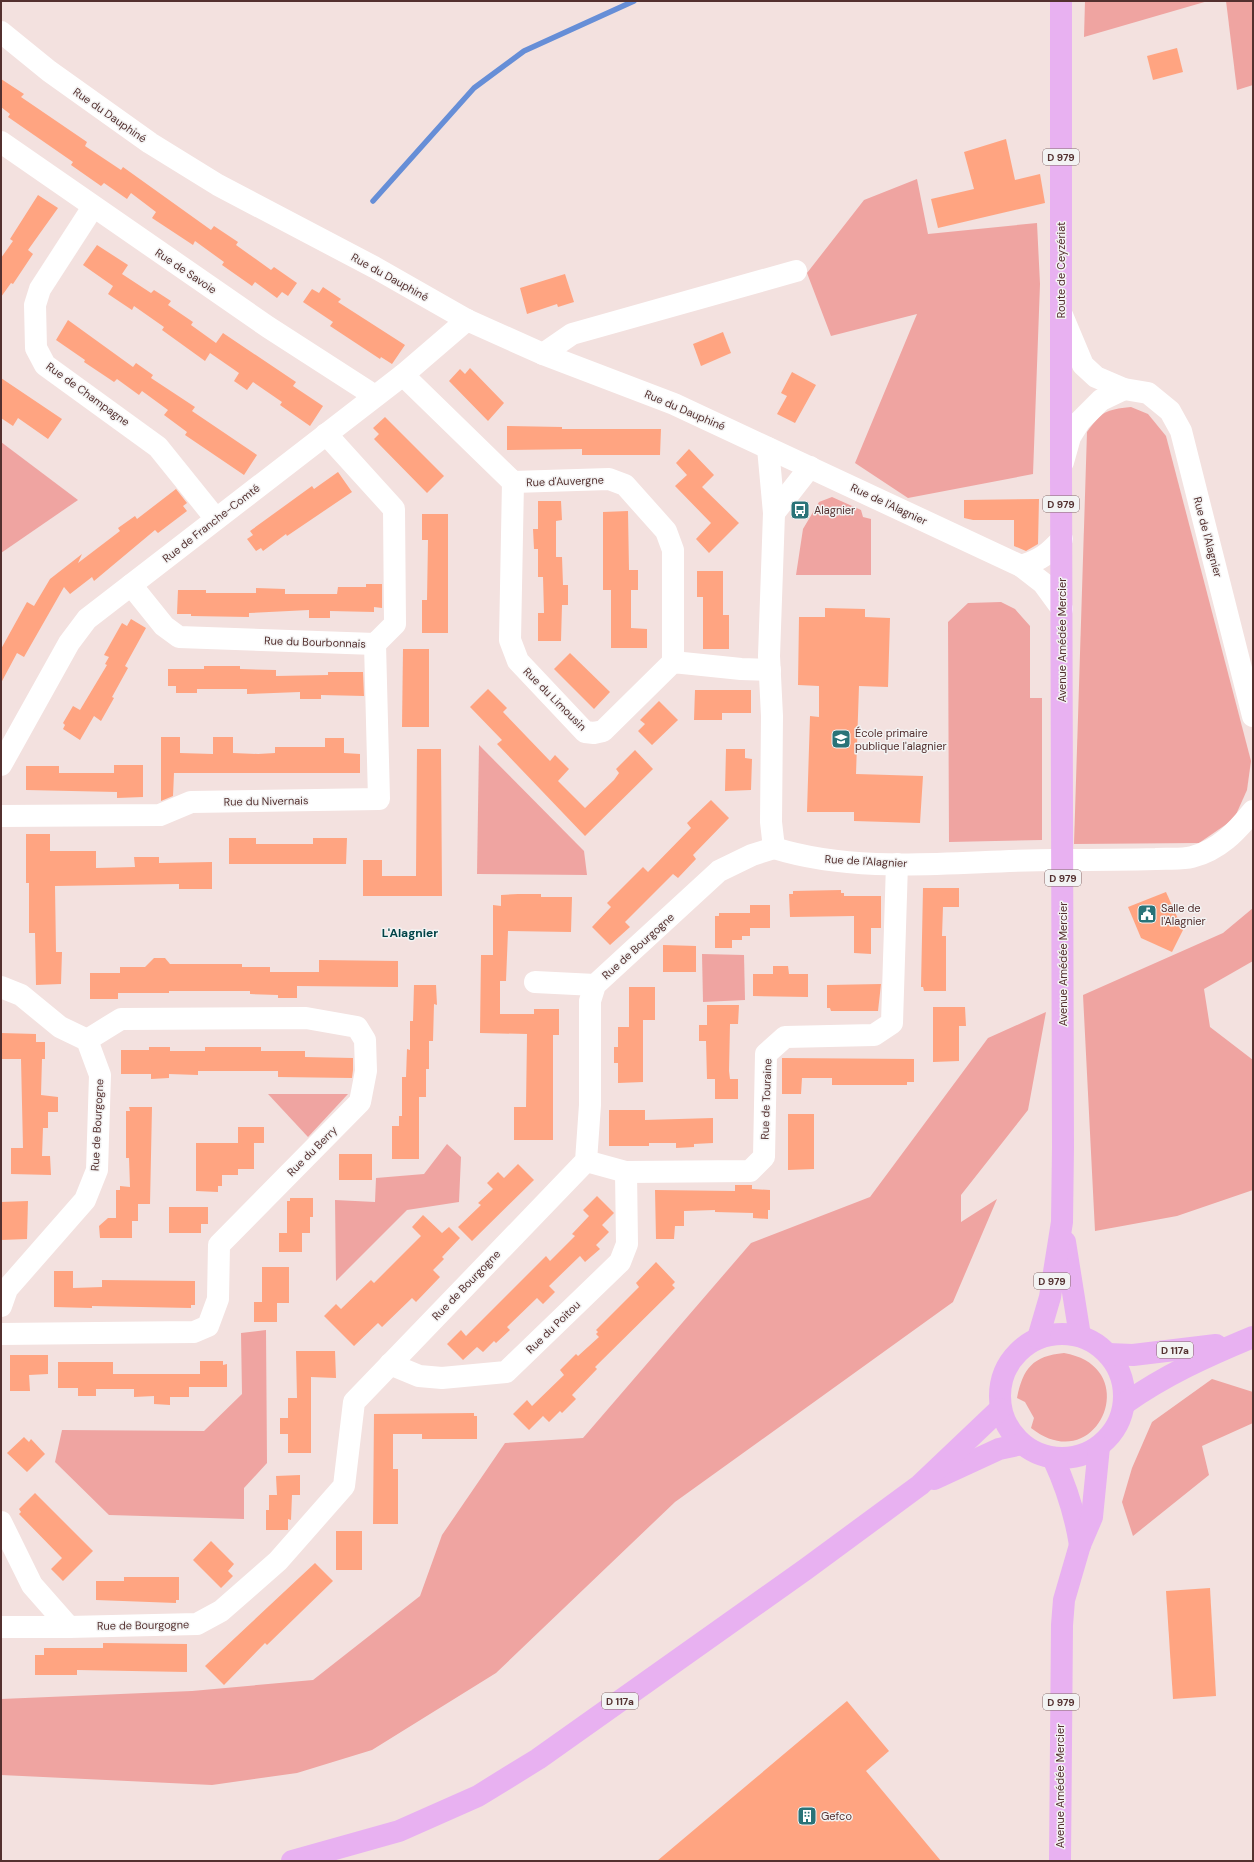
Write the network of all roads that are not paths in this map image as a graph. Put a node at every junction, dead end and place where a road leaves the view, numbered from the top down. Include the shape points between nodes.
1 (1061, 1) edge
2 (1, 32) edge
3 (1, 142) edge
4 (93, 207) junction
5 (796, 271) dead end
6 (1061, 312) junction
7 (467, 320) junction
8 (543, 354) junction
9 (403, 375) junction
10 (1124, 389) junction
11 (375, 396) junction
12 (326, 434) junction
13 (768, 448) junction
14 (810, 467) junction
15 (1061, 469) junction
16 (514, 482) junction
17 (774, 513) junction
18 (216, 519) junction
19 (1062, 538) junction
20 (1021, 566) junction
21 (131, 585) junction
22 (1062, 609) junction
23 (375, 644) junction
24 (673, 662) junction
25 (770, 670) junction
26 (1253, 716) edge
27 (1, 765) edge
28 (1253, 811) edge
29 (1, 816) edge
30 (774, 848) junction
31 (897, 864) junction
32 (535, 982) dead end
33 (595, 985) junction
34 (1, 988) edge
35 (87, 1040) junction
36 (586, 1161) junction
37 (626, 1172) junction
38 (1062, 1222) junction
39 (1, 1306) edge
40 (1, 1334) edge
41 (1080, 1336) junction
42 (1038, 1338) junction
43 (1247, 1339) edge
44 (1108, 1354) junction
45 (390, 1364) junction
46 (1124, 1404) junction
47 (1000, 1408) junction
48 (1022, 1444) junction
49 (1099, 1447) junction
50 (1053, 1458) junction
51 (920, 1485) junction
52 (1, 1522) edge
53 (1080, 1545) junction
54 (69, 1627) junction
55 (1, 1628) edge
56 (292, 1861) edge
57 (1060, 1861) edge

1 - 6 main road, Route de Ceyzériat / D 979
2 - 7 street, Rue du Dauphiné via 48,71 150,143 218,185 374,267
3 - 4 street, Rue de Savoie
4 - 11 street, Rue de Savoie via 268,327
4 - 18 street, Rue de Champagne via 40,289 35,305 36,348 45,365 158,447
5 - 8 street via 572,334
6 - 10 street, Rue de l'Alagnier via 1083,365 1096,377
6 - 15 main road, Route de Ceyzériat / D 979
7 - 8 street, Rue du Dauphiné
7 - 9 street, Rue de Franche-Comté
8 - 13 street, Rue du Dauphiné via 674,404
9 - 11 street, Rue de Franche-Comté
9 - 16 street, Rue d'Auvergne
10 - 15 street via 1101,400 1080,421 1070,437
10 - 26 street, Rue de l'Alagnier via 1148,393 1170,411 1181,431
11 - 12 street, Rue de Franche-Comté
12 - 18 street, Rue de Franche-Comté
12 - 23 street, Rue du Bourbonnais via 394,509 395,624
13 - 14 street, Rue du Dauphiné
13 - 17 street
14 - 17 street
14 - 20 street, Rue de l'Alagnier
15 - 19 main road, Route de Ceyzériat / D 979
16 - 24 street, Rue d'Auvergne via 609,479 625,485 666,531 672,550
16 - 24 street, Rue du Limousin via 510,640 518,661 585,732 594,734 603,731
17 - 25 street
18 - 21 street, Rue de Franche-Comté
19 - 20 street via 1038,561
19 - 22 main road, Avenue Amédée Mercier / D 979
20 - 22 street, Rue de l'Alagnier via 1043,583
21 - 23 street, Rue du Bourbonnais via 164,626 179,637
21 - 27 street, Rue de Franche-Comté via 87,619 69,643
22 - 38 main road, Avenue Amédée Mercier / D 979
23 - 29 street, Rue du Nivernais via 379,799 191,802 160,815
24 - 25 street
25 - 30 street via 771,822
28 - 31 street, Rue de l'Alagnier via 1227,840 1191,857
30 - 31 street, Rue de l'Alagnier via 800,856 840,862
30 - 33 street, Rue de Bourgogne via 752,855 719,871
31 - 37 street, Rue de Touraine via 892,1023 874,1035 785,1037 766,1054 764,1157 750,1171
32 - 33 street
33 - 36 street, Rue de Bourgogne via 590,1001 590,1105
34 - 35 street via 21,995 60,1027
35 - 39 street, Rue de Bourgogne via 100,1075 97,1170 85,1200 7,1289
35 - 40 street, Rue du Berry via 121,1019 306,1018 357,1027 365,1040 366,1071 360,1102 219,1246 218,1299 208,1326 194,1332
36 - 37 street, Rue de Touraine
36 - 45 street, Rue de Bourgogne
37 - 45 street, Rue du Poitou via 627,1244 620,1262 506,1372 442,1378 419,1376
38 - 41 main road, Avenue Amédée Mercier / D 979
38 - 42 main road, Avenue Amédée Mercier / D 979 via 1050,1297
41 - 42 main road via 1059,1333
41 - 44 main road via 1095,1343
42 - 47 main road via 1023,1347 1011,1359 999,1391
43 - 44 main road, D 117a via 1133,1355
43 - 46 main road, D 117a via 1185,1366 1152,1384
44 - 46 main road via 1118,1369 1124,1386
45 - 54 street, Rue de Bourgogne via 354,1402 344,1486 278,1561 220,1611 197,1624
46 - 49 main road via 1116,1428
47 - 48 main road via 1012,1434
47 - 51 main road, D 117a
48 - 50 main road via 1031,1451
48 - 51 main road, D 117a via 999,1449
49 - 50 main road via 1075,1457
49 - 53 main road, Avenue Amédée Mercier / D 979 via 1092,1517
50 - 53 main road, Avenue Amédée Mercier / D 979 via 1074,1510
51 - 56 main road, D 117a via 545,1754 478,1796 399,1831
52 - 54 street via 32,1585
53 - 57 main road, Avenue Amédée Mercier / D 979 via 1064,1600 1062,1625
54 - 55 street, Rue de Bourgogne

